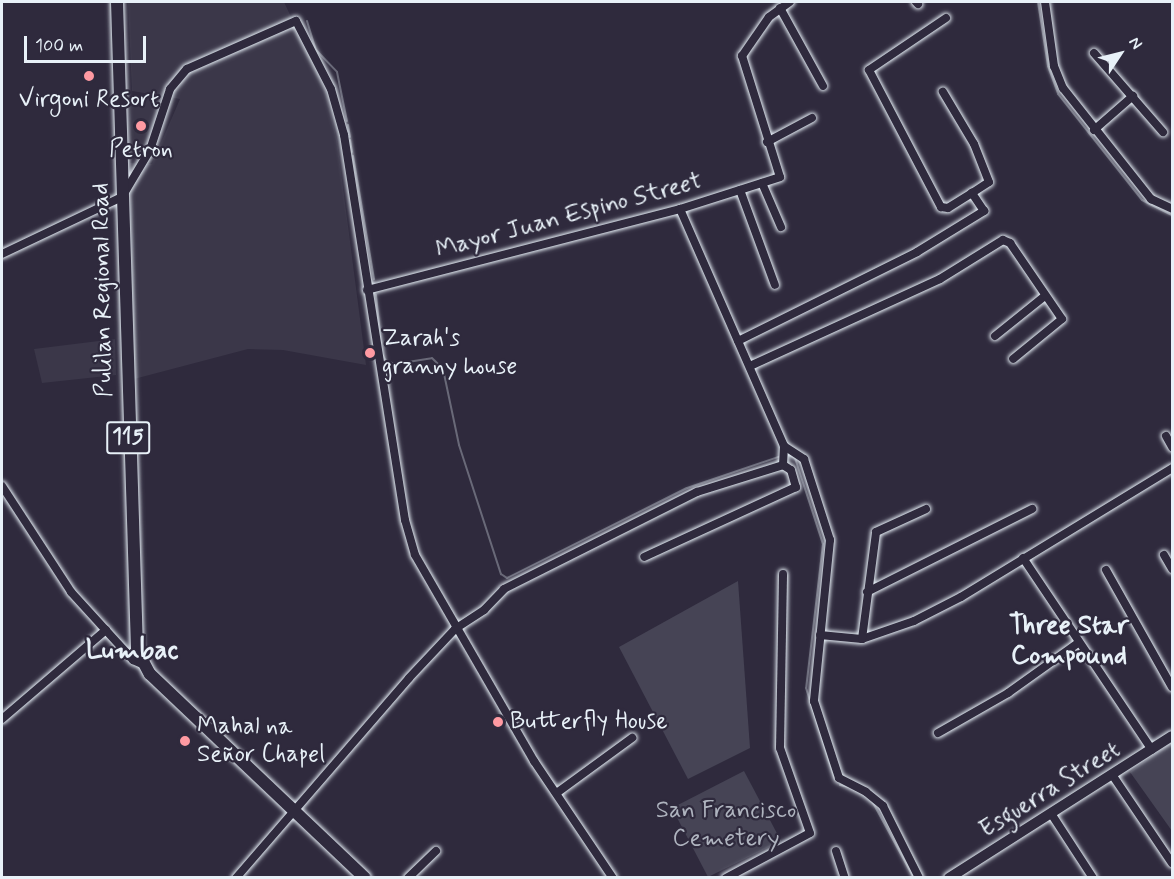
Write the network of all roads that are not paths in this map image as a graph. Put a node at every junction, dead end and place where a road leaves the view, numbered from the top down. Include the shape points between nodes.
1 (117, 2) edge
2 (790, 2) edge
3 (1045, 2) edge
4 (780, 8) junction
5 (946, 18) dead end
6 (1094, 53) dead end
7 (823, 86) dead end
8 (943, 92) dead end
9 (1133, 96) junction
10 (812, 118) dead end
11 (1094, 130) junction
12 (1162, 132) dead end
13 (767, 142) junction
14 (762, 183) junction
15 (740, 190) junction
16 (972, 193) junction
17 (122, 197) junction
18 (680, 209) junction
19 (1173, 209) edge
20 (781, 227) dead end
21 (2, 255) edge
22 (776, 285) dead end
23 (367, 290) junction
24 (1045, 296) junction
25 (995, 336) dead end
26 (738, 341) junction
27 (1013, 359) dead end
28 (750, 366) junction
29 (1166, 436) dead end
30 (784, 446) junction
31 (1173, 447) edge
32 (783, 465) junction
33 (1173, 468) edge
34 (2, 486) edge
35 (1032, 508) dead end
36 (926, 509) dead end
37 (1164, 555) dead end
38 (644, 557) dead end
39 (1023, 558) junction
40 (1173, 568) edge
41 (1106, 570) dead end
42 (783, 574) dead end
43 (867, 592) junction
44 (455, 629) junction
45 (106, 630) junction
46 (820, 635) junction
47 (862, 639) junction
48 (1078, 643) junction
49 (142, 664) junction
50 (1173, 687) edge
51 (2, 718) edge
52 (938, 733) dead end
53 (1173, 736) edge
54 (632, 738) dead end
55 (1152, 750) junction
56 (1113, 776) junction
57 (558, 792) junction
58 (293, 809) junction
59 (1052, 815) junction
60 (436, 851) dead end
61 (836, 851) dead end
62 (1173, 863) edge
63 (236, 878) edge
64 (365, 878) edge
65 (408, 878) edge
66 (613, 878) edge
67 (726, 878) edge
68 (845, 878) edge
69 (919, 878) edge
70 (949, 878) edge
71 (1094, 878) edge

1 - 17 main road, Pulilan Regional Road / 115
2 - 4 street
3 - 11 street via 1057,77
4 - 7 street
4 - 13 street via 758,30 742,56
5 - 16 street via 869,70 941,207 948,208
6 - 9 street
8 - 16 street via 974,144 989,182
9 - 11 street
9 - 12 street
10 - 13 street
11 - 19 street via 1150,199
13 - 14 street, Mayor Juan Espino Street via 780,177
14 - 15 street, Mayor Juan Espino Street
14 - 20 street
15 - 18 street, Mayor Juan Espino Street
15 - 22 street
16 - 26 street via 984,211 952,232
17 - 21 street
17 - 23 street via 150,150 178,78 194,65 296,21 332,89 344,135
17 - 49 main road, Pulilan Regional Road / 115 via 135,637
18 - 23 street, Mayor Juan Espino Street
18 - 26 street
23 - 44 street via 405,520 415,555
24 - 25 street
24 - 27 street via 1061,322
24 - 28 street via 1010,243 999,241 939,279
26 - 28 street
28 - 30 street
29 - 31 street
30 - 32 street
30 - 46 street via 804,459 830,540
32 - 38 street via 791,470 796,487
32 - 44 street via 697,492 603,536 504,589 484,610
33 - 39 street
34 - 45 street via 57,574
35 - 43 street
36 - 43 street via 876,530
37 - 40 street
39 - 47 street via 952,602 914,621
39 - 48 street
41 - 50 street
42 - 67 street via 780,748 810,833
43 - 47 street
44 - 57 street via 534,761
44 - 58 street
45 - 49 street via 133,660
45 - 51 street
46 - 47 street
46 - 69 street via 813,693 836,770 846,784 866,792 883,806
48 - 52 street via 1008,693
48 - 55 street
49 - 58 main road
53 - 55 main road, Esguerra Street
54 - 57 street
55 - 56 main road, Esguerra Street
56 - 59 main road, Esguerra Street
56 - 62 street
57 - 66 street
58 - 63 street
58 - 64 main road
59 - 70 main road, Esguerra Street
59 - 71 street
60 - 65 street
61 - 68 street

